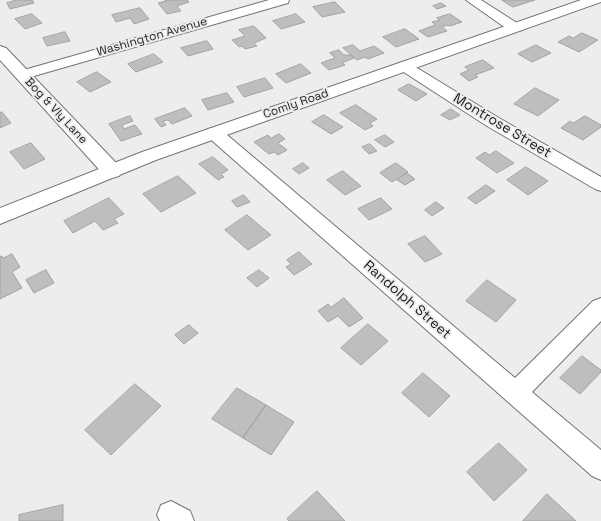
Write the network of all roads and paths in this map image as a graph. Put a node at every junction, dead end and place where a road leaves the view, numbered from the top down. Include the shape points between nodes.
1 (283, 0) edge
2 (472, 0) edge
3 (595, 0) edge
4 (515, 28) junction
5 (0, 51) edge
6 (404, 66) junction
7 (22, 75) junction
8 (214, 133) junction
9 (112, 171) junction
10 (601, 185) edge
11 (0, 216) edge
12 (601, 307) edge
13 (515, 393) junction
14 (601, 466) edge

1 - 7 street, Washington Avenue
2 - 4 street
3 - 4 main road, Comly Road
4 - 6 main road, Comly Road
5 - 7 main road, Bog & Vly Lane
6 - 8 main road, Comly Road
6 - 10 street, Montrose Street
7 - 9 main road, Bog & Vly Lane
8 - 9 main road, Comly Road
8 - 13 street, Randolph Street
9 - 11 main road, Comly Road
12 - 13 street
13 - 14 street, Randolph Street

